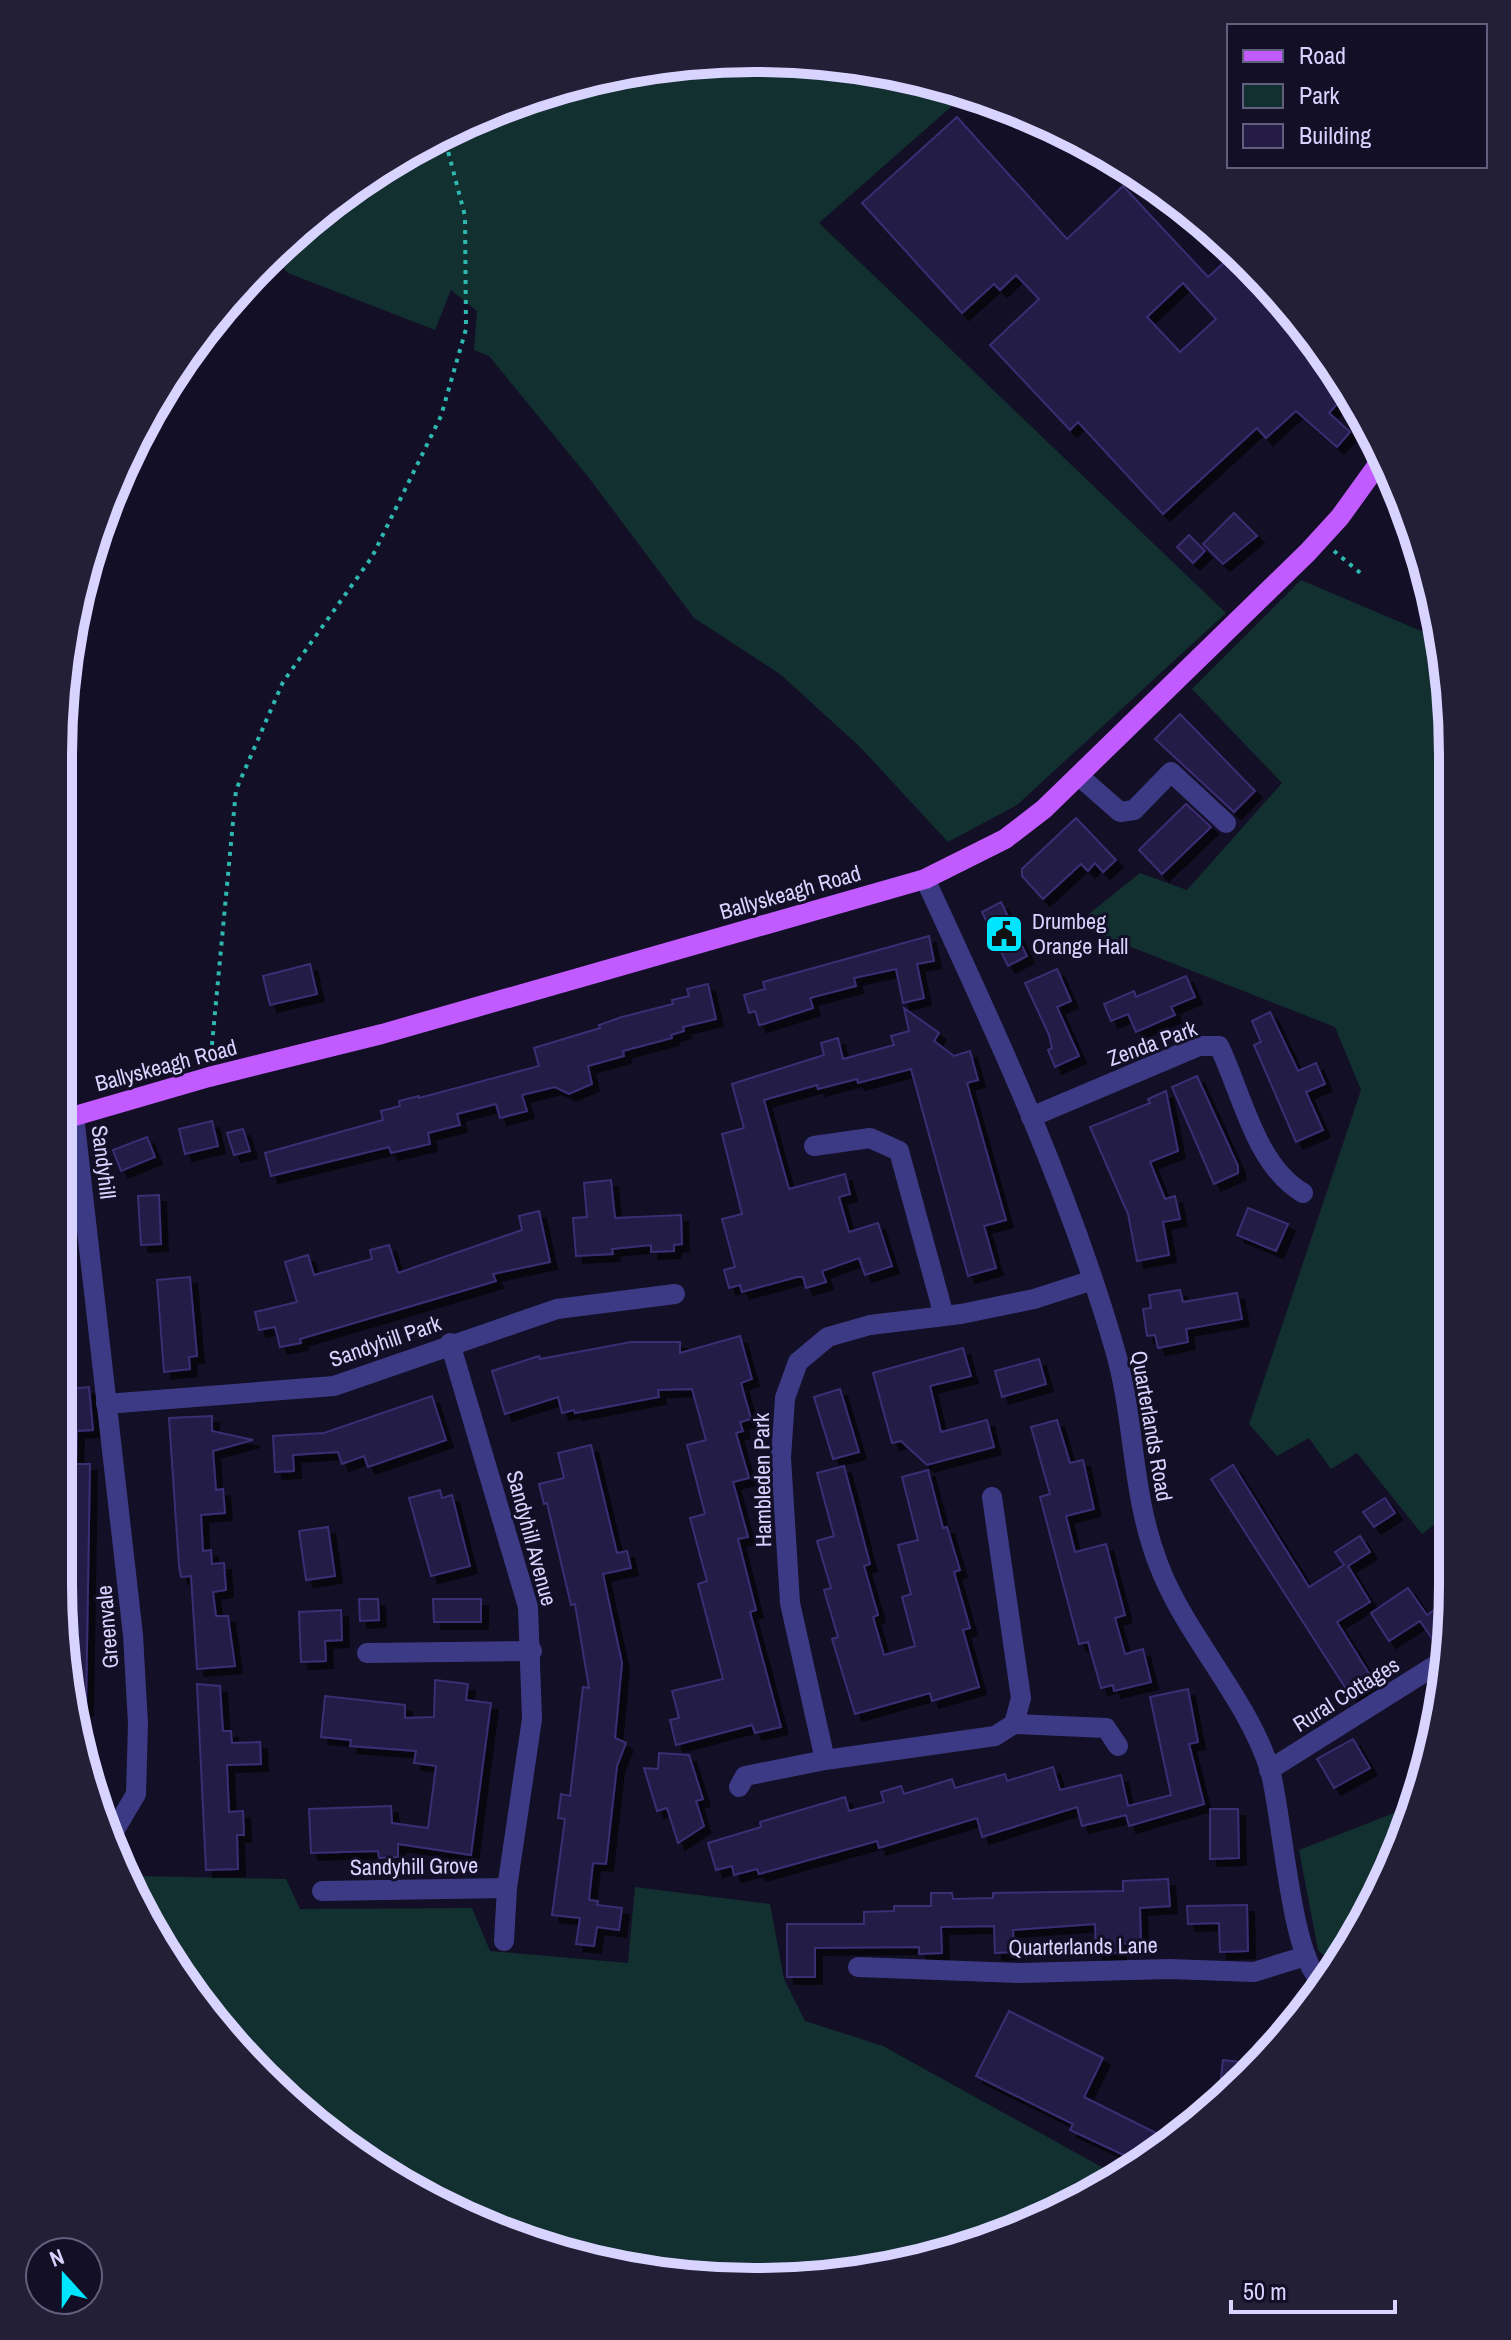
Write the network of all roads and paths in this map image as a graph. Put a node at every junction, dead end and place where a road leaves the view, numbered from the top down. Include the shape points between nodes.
1 (447, 146) edge
2 (1375, 467) edge
3 (1320, 538) junction
4 (1364, 576) dead end
5 (1080, 777) junction
6 (1226, 823) dead end
7 (925, 879) junction
8 (209, 1077) junction
9 (72, 1117) edge
10 (1031, 1117) junction
11 (72, 1134) edge
12 (814, 1146) dead end
13 (1303, 1193) dead end
14 (1090, 1281) junction
15 (675, 1294) dead end
16 (944, 1316) junction
17 (450, 1343) junction
18 (106, 1404) junction
19 (992, 1497) dead end
20 (532, 1651) junction
21 (367, 1653) dead end
22 (1434, 1666) edge
23 (1014, 1724) junction
24 (1118, 1746) dead end
25 (825, 1760) junction
26 (1269, 1770) junction
27 (739, 1787) dead end
28 (117, 1827) edge
29 (507, 1888) junction
30 (322, 1891) dead end
31 (504, 1941) dead end
32 (1306, 1956) junction
33 (858, 1967) dead end
34 (1317, 1974) edge

1 - 8 path via 465,216 466,329 441,416 379,543 283,682 236,790
2 - 3 main road, Ballyskeagh Road
3 - 4 path
3 - 5 main road, Ballyskeagh Road
5 - 6 street via 1120,812 1134,810 1171,772
5 - 7 main road, Ballyskeagh Road via 1005,839
7 - 8 main road, Ballyskeagh Road via 382,1034
7 - 10 street, Quarterlands Road
8 - 9 main road, Ballyskeagh Road
10 - 13 street, Zenda Park via 1199,1046 1219,1046 1265,1151 1284,1181
10 - 14 street, Quarterlands Road via 1061,1187
11 - 18 street, Sandyhill via 85,1188
12 - 16 street via 870,1138 899,1151
14 - 16 street, Hambleden Park via 1034,1299
14 - 26 street, Quarterlands Road via 1116,1352 1140,1504 1158,1565 1248,1722
15 - 17 street, Sandyhill Park via 557,1309
16 - 25 street, Hambleden Park via 870,1325 828,1337 798,1362 785,1398 781,1458 790,1603
17 - 18 street, Sandyhill Park via 334,1386
17 - 20 street, Sandyhill Avenue via 528,1607
18 - 28 street, Greenvale via 138,1724 136,1794
19 - 23 street via 1021,1698
20 - 21 street
20 - 29 street, Sandyhill Avenue via 529,1750
22 - 26 street, Rural Cottages
23 - 24 street via 1106,1728
23 - 25 street via 995,1736
25 - 27 street via 745,1776
26 - 32 street, Quarterlands Road
29 - 30 street, Sandyhill Grove
29 - 31 street, Sandyhill Avenue
32 - 33 street, Quarterlands Lane via 1254,1972
32 - 34 street, Quarterlands Road

